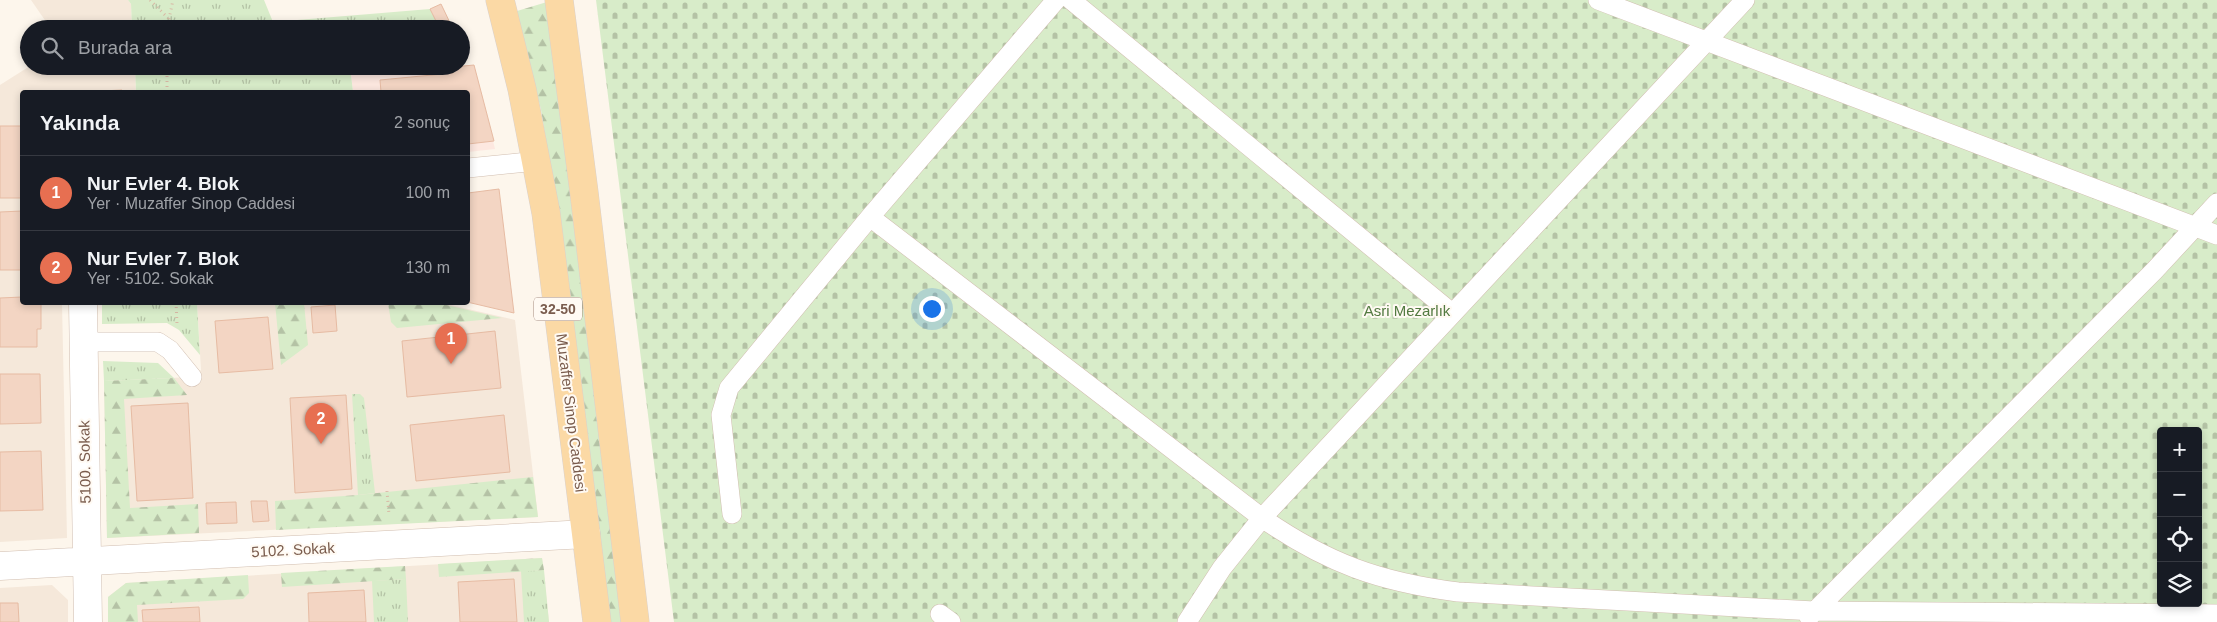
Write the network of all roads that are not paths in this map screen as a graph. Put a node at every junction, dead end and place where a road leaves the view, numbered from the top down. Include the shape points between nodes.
1 (500, 0) edge
2 (559, 0) edge
3 (1056, 0) edge
4 (1071, 0) edge
5 (1598, 0) edge
6 (1745, 0) edge
7 (1707, 41) junction
8 (537, 161) junction
9 (470, 168) edge
10 (2217, 203) edge
11 (870, 217) junction
12 (2197, 227) junction
13 (2217, 235) edge
14 (83, 305) edge
15 (1452, 313) junction
16 (83, 342) junction
17 (192, 377) dead end
18 (732, 514) dead end
19 (1262, 518) junction
20 (586, 534) junction
21 (87, 561) junction
22 (0, 566) edge
23 (2217, 614) edge
24 (1810, 617) edge
25 (88, 622) edge
26 (597, 622) edge
27 (634, 622) edge
28 (1187, 622) edge

1 - 8 main road, Muzaffer Sinop Caddesi / 32-50
2 - 27 main road, 32-50
3 - 11 lane
4 - 15 lane
5 - 7 lane
6 - 7 lane
7 - 12 lane
7 - 15 lane
8 - 9 lane
8 - 20 main road, Muzaffer Sinop Caddesi / 32-50
10 - 12 lane
11 - 18 lane via 744,367 725,396 721,421
11 - 19 lane
12 - 13 lane
12 - 24 lane
14 - 16 street, 5100. Sokak
15 - 19 lane
16 - 17 lane via 158,342 170,350
16 - 21 street, 5100. Sokak
19 - 24 lane via 1305,546 1347,567 1398,583 1506,596
19 - 28 lane via 1222,568
20 - 21 street, 5102. Sokak
20 - 26 main road, Muzaffer Sinop Caddesi / 32-50
21 - 22 street, 5102. Sokak
21 - 25 street, 5100. Sokak
23 - 24 lane

